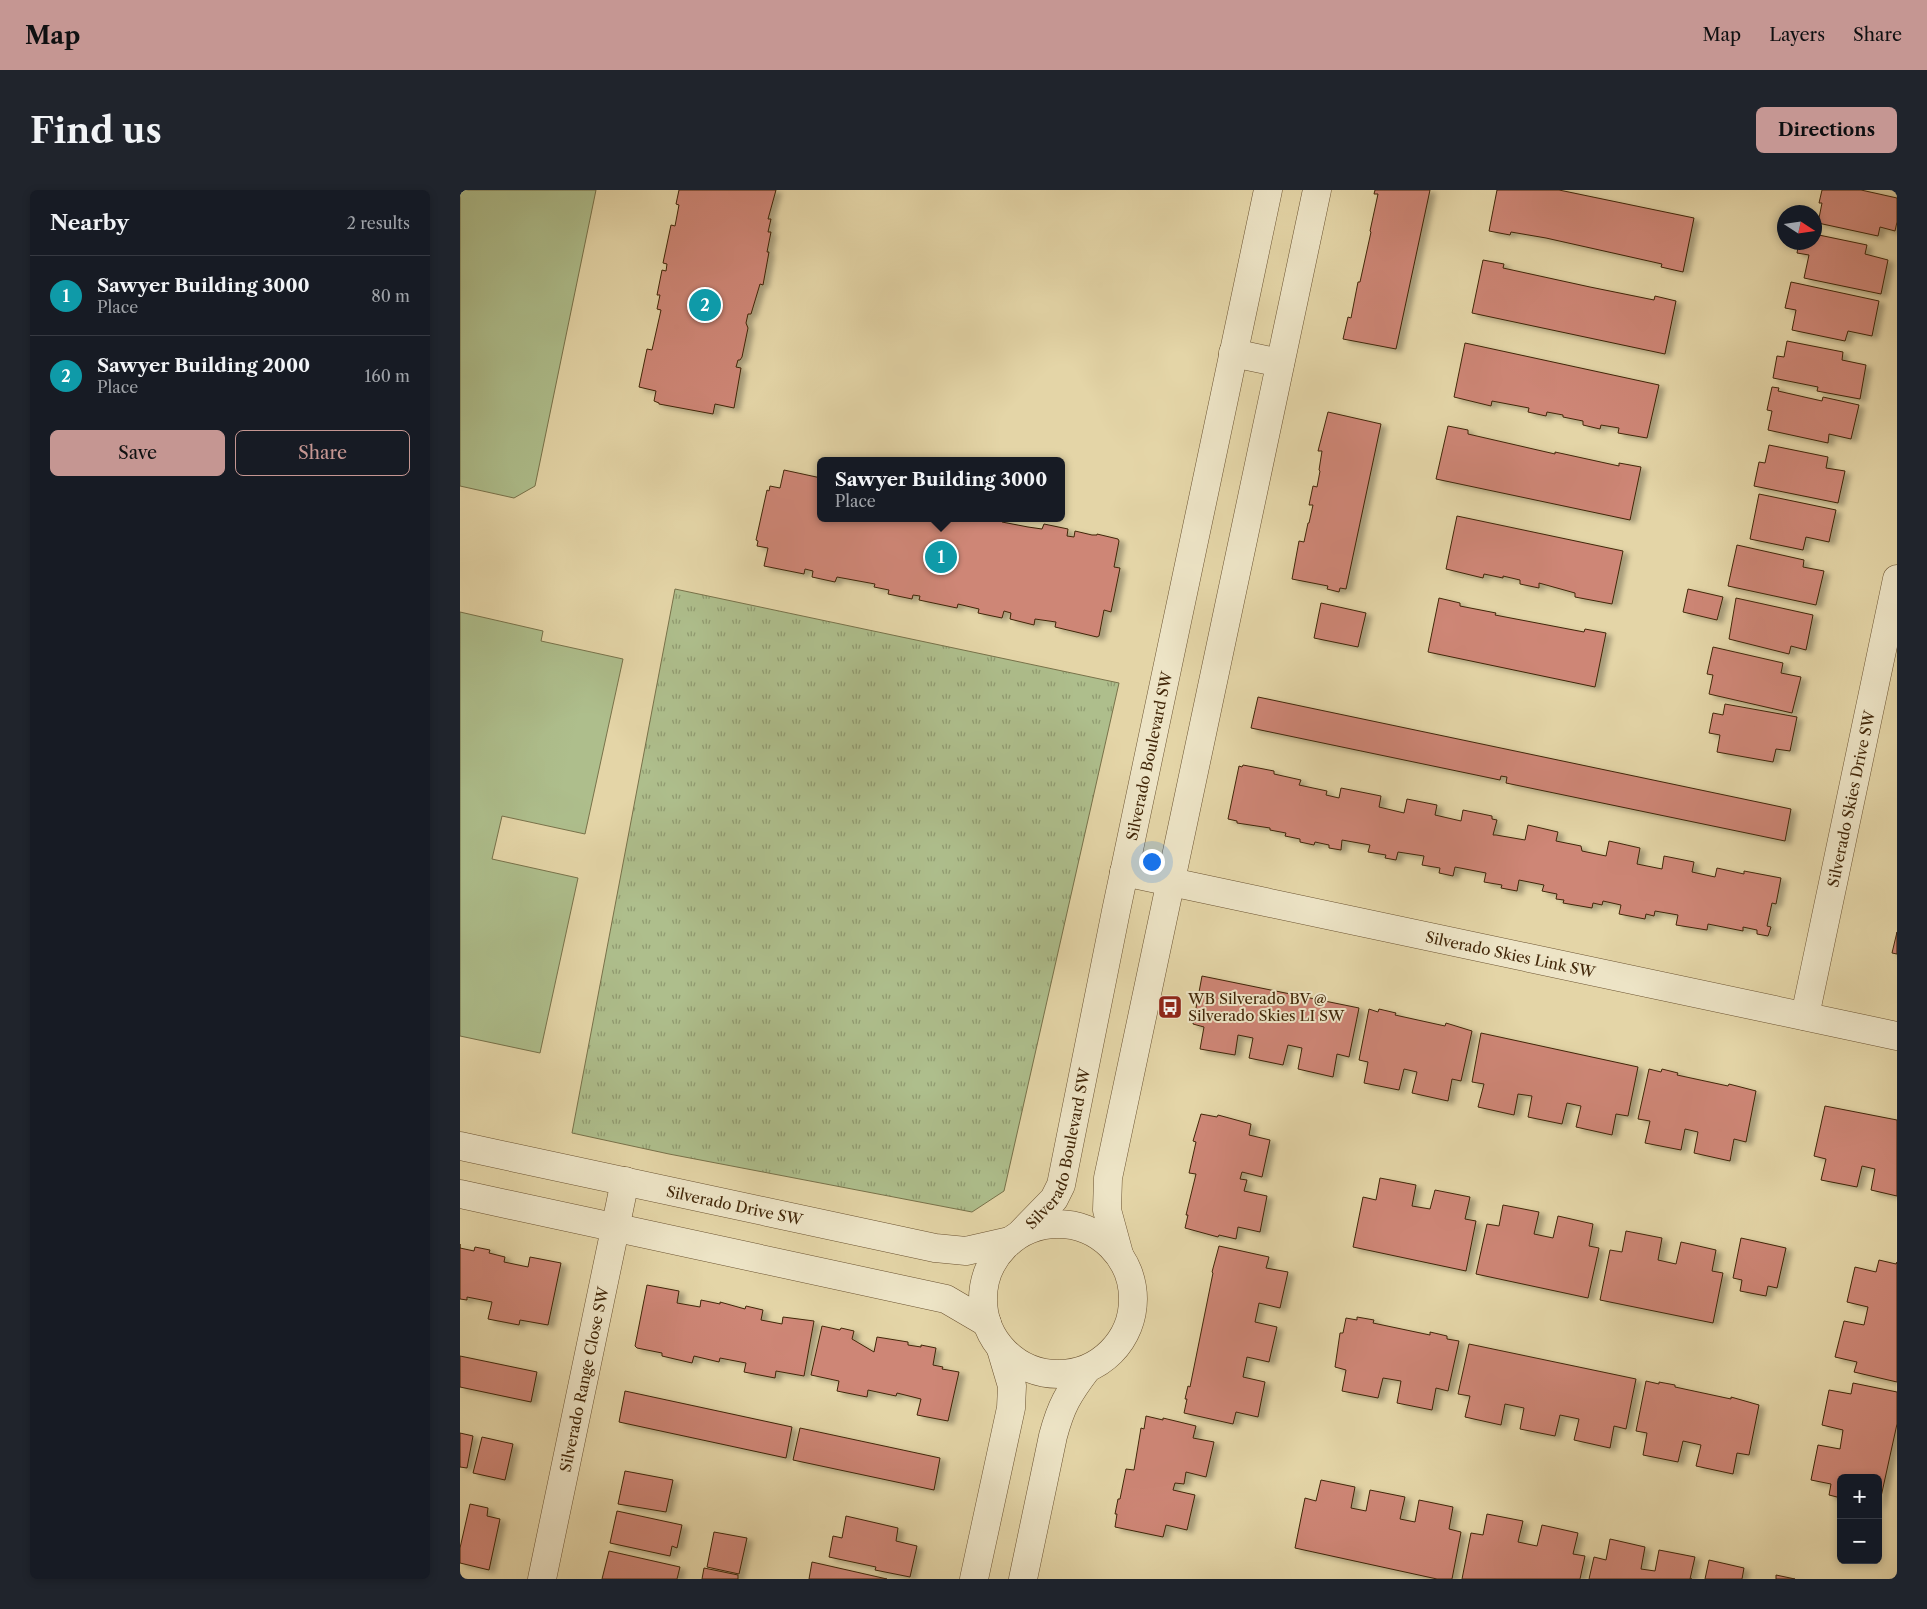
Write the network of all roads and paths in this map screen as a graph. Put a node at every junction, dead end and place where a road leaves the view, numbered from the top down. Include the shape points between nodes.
1 (1268, 190) edge
2 (1317, 190) edge
3 (1234, 353) junction
4 (1280, 363) junction
5 (1897, 579) edge
6 (1124, 872) junction
7 (1171, 882) junction
8 (1804, 1016) junction
9 (1897, 1036) edge
10 (460, 1146) edge
11 (625, 1181) junction
12 (460, 1194) edge
13 (616, 1228) junction
14 (1016, 1237) junction
15 (1119, 1254) junction
16 (987, 1323) junction
17 (1001, 1349) junction
18 (1087, 1369) junction
19 (542, 1579) edge
20 (974, 1579) edge
21 (1023, 1579) edge

1 - 3 street, Silverado Boulevard SW
2 - 4 street
3 - 4 street
3 - 6 street, Silverado Boulevard SW
4 - 7 street
5 - 8 street, Silverado Skies Drive SW
6 - 7 street, Silverado Skies Link SW
6 - 14 street, Silverado Boulevard SW via 1061,1185 1054,1199
7 - 8 street, Silverado Skies Link SW
7 - 15 street via 1108,1178 1107,1210
8 - 9 street, Silverado Skies Link SW
10 - 11 street, Silverado Drive SW
11 - 13 street, Silverado Range Close SW
11 - 14 street, Silverado Drive SW via 936,1248 966,1252
12 - 13 street
13 - 16 street via 946,1299
13 - 19 street, Silverado Range Close SW
14 - 15 street via 1042,1226 1063,1224 1084,1228 1103,1238
14 - 16 street via 995,1258 986,1278 983,1300
15 - 18 street via 1129,1274 1134,1296 1131,1319 1122,1340 1107,1357
16 - 17 street
17 - 18 street via 1020,1364 1041,1373 1065,1375
17 - 20 street via 1012,1386 1011,1408
18 - 21 street via 1069,1392 1059,1415

